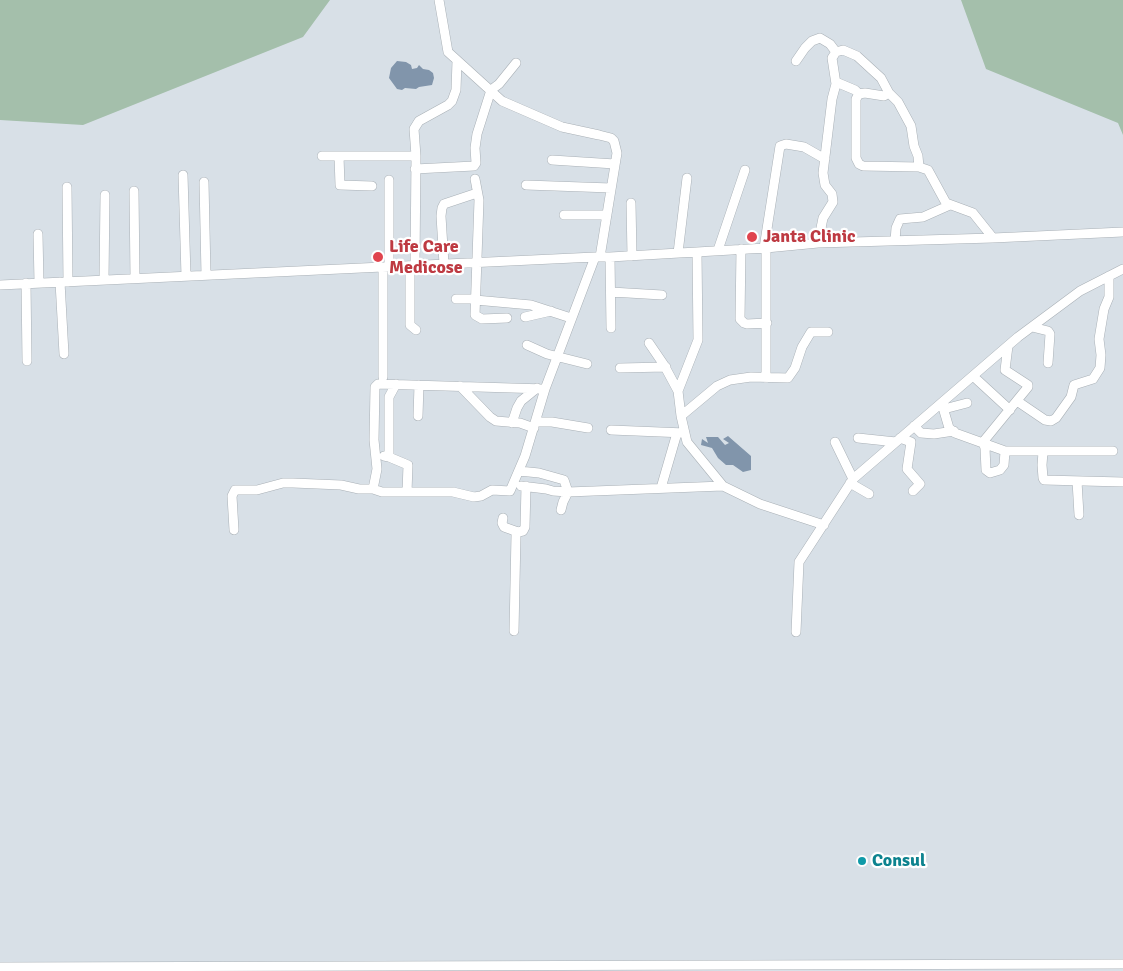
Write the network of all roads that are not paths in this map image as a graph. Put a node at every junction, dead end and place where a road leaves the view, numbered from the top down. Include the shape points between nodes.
1 (439, 0) edge
2 (836, 52) junction
3 (457, 61) junction
4 (796, 61) dead end
5 (516, 63) dead end
6 (836, 82) junction
7 (491, 90) junction
8 (889, 93) junction
9 (859, 94) junction
10 (322, 156) dead end
11 (339, 156) junction
12 (416, 156) junction
13 (825, 159) junction
14 (552, 160) dead end
15 (615, 164) junction
16 (919, 166) junction
17 (416, 169) junction
18 (745, 170) dead end
19 (183, 175) dead end
20 (687, 178) dead end
21 (476, 179) dead end
22 (389, 180) dead end
23 (204, 182) dead end
24 (526, 185) dead end
25 (372, 186) dead end
26 (67, 187) dead end
27 (611, 188) junction
28 (134, 191) dead end
29 (477, 193) junction
30 (105, 195) dead end
31 (631, 203) dead end
32 (950, 205) junction
33 (564, 215) dead end
34 (607, 215) junction
35 (1123, 232) edge
36 (38, 234) dead end
37 (993, 238) junction
38 (895, 241) junction
39 (818, 243) junction
40 (765, 248) junction
41 (741, 249) junction
42 (718, 250) junction
43 (697, 252) junction
44 (678, 253) junction
45 (632, 256) junction
46 (597, 257) junction
47 (610, 257) junction
48 (476, 262) junction
49 (444, 264) junction
50 (412, 265) junction
51 (386, 267) junction
52 (1123, 269) edge
53 (206, 275) junction
54 (186, 276) junction
55 (1109, 276) junction
56 (135, 278) junction
57 (104, 280) junction
58 (64, 282) junction
59 (26, 283) junction
60 (39, 283) junction
61 (0, 285) edge
62 (610, 292) junction
63 (662, 295) dead end
64 (456, 299) dead end
65 (475, 300) junction
66 (551, 311) junction
67 (525, 317) dead end
68 (507, 318) dead end
69 (571, 318) junction
70 (767, 323) junction
71 (1032, 327) junction
72 (611, 328) dead end
73 (416, 330) dead end
74 (828, 332) dead end
75 (649, 343) dead end
76 (527, 345) dead end
77 (1008, 346) junction
78 (64, 354) dead end
79 (556, 356) junction
80 (27, 361) dead end
81 (587, 364) dead end
82 (1048, 364) dead end
83 (666, 367) junction
84 (620, 368) dead end
85 (973, 376) junction
86 (384, 377) dead end
87 (766, 378) junction
88 (396, 384) junction
89 (418, 385) junction
90 (460, 386) junction
91 (541, 388) junction
92 (678, 390) junction
93 (1017, 401) junction
94 (967, 403) dead end
95 (943, 406) junction
96 (1010, 410) junction
97 (418, 416) dead end
98 (681, 416) junction
99 (512, 423) junction
100 (535, 425) junction
101 (914, 426) junction
102 (588, 428) dead end
103 (611, 430) dead end
104 (954, 431) junction
105 (681, 433) junction
106 (858, 438) dead end
107 (898, 440) junction
108 (835, 442) dead end
109 (982, 442) junction
110 (1005, 451) junction
111 (1043, 452) junction
112 (1113, 452) dead end
113 (376, 455) junction
114 (390, 456) junction
115 (519, 471) junction
116 (852, 481) junction
117 (1077, 481) junction
118 (1123, 482) edge
119 (513, 485) junction
120 (526, 486) junction
121 (723, 486) junction
122 (661, 488) junction
123 (373, 489) junction
124 (913, 491) dead end
125 (407, 492) junction
126 (568, 492) junction
127 (869, 494) dead end
128 (561, 510) dead end
129 (1079, 515) dead end
130 (503, 518) dead end
131 (824, 525) junction
132 (234, 530) dead end
133 (518, 532) junction
134 (514, 631) dead end
135 (796, 632) dead end
136 (1118, 966) edge
137 (0, 968) edge
138 (159, 969) edge

1 - 3 street via 448,52
2 - 4 street via 820,38 812,41
2 - 6 street via 832,58
2 - 8 street via 843,50 857,56 881,78
3 - 7 street
3 - 12 street via 456,90 452,101 416,124
5 - 7 street
6 - 9 street
6 - 13 street
7 - 15 street via 502,101 562,127 610,138 617,152
7 - 17 street via 477,134 474,166
8 - 9 street via 884,96
8 - 16 street via 911,126
9 - 16 street via 856,99 856,158 859,164
10 - 11 street
11 - 12 street
11 - 25 street via 336,185
12 - 17 street
13 - 39 street via 824,179 833,198 822,218
13 - 40 street via 804,147 780,146
14 - 15 street
15 - 27 street
16 - 32 street via 928,170 943,199
17 - 50 street
18 - 42 street
19 - 54 street
20 - 44 street
21 - 29 street
22 - 51 street
23 - 53 street
24 - 27 street
26 - 58 street
27 - 34 street
28 - 56 street
29 - 48 street
29 - 49 street via 444,204 442,208
30 - 57 street
31 - 45 street
32 - 37 street via 973,212
32 - 38 street via 922,217 900,219
33 - 34 street
34 - 46 street
35 - 37 street
36 - 60 street
37 - 38 street
38 - 39 street
39 - 40 street
40 - 41 street
40 - 70 street
41 - 42 street
41 - 70 street via 740,319 747,324
42 - 43 street
43 - 44 street
43 - 92 street via 698,340
44 - 45 street
45 - 47 street
46 - 47 street
46 - 48 street
46 - 69 street
47 - 62 street
48 - 49 street
48 - 65 street
49 - 50 street
50 - 51 street
50 - 73 street via 410,326
51 - 53 street
51 - 86 street
52 - 55 street
53 - 54 street
54 - 56 street
55 - 71 street via 1080,291
55 - 93 street via 1099,339 1100,368 1093,379 1074,385 1070,397 1051,422
56 - 57 street
57 - 58 street
58 - 60 street
58 - 78 street
59 - 60 street
59 - 61 street
59 - 80 street
62 - 63 street
62 - 72 street
64 - 65 street
65 - 66 street via 531,305
65 - 68 street via 475,316 478,318
66 - 67 street
66 - 69 street
69 - 79 street
70 - 87 street
71 - 77 street
71 - 82 street via 1050,334
74 - 87 street via 811,332 788,378
75 - 83 street
76 - 79 street
77 - 85 street
77 - 93 street via 1005,370 1028,385
79 - 81 street
79 - 91 street
83 - 84 street
83 - 92 street
85 - 95 street
85 - 96 street
87 - 98 street via 730,380 717,386
88 - 89 street
88 - 113 street via 378,384 375,387
88 - 114 street via 389,397
89 - 90 street
89 - 97 street
90 - 91 street
90 - 99 street via 490,417
91 - 99 street via 521,401
91 - 100 street
92 - 98 street
93 - 96 street
94 - 95 street
95 - 101 street
95 - 104 street via 949,428
96 - 109 street
98 - 105 street
99 - 100 street
100 - 102 street via 552,422
100 - 115 street
101 - 104 street via 921,433
101 - 107 street
103 - 105 street
104 - 109 street
105 - 121 street
105 - 122 street
106 - 107 street
107 - 116 street
107 - 124 street via 911,442 907,468 920,484
108 - 116 street
109 - 110 street
109 - 110 street via 986,470 990,473 1004,465
110 - 111 street
111 - 112 street
111 - 117 street via 1043,479
113 - 114 street
113 - 123 street
114 - 125 street via 408,465
115 - 119 street
115 - 126 street via 564,480
116 - 127 street
116 - 131 street
117 - 118 street
117 - 129 street
119 - 120 street
119 - 125 street via 508,492 492,490 474,497 453,492
120 - 126 street
120 - 133 street via 525,527 523,532
121 - 122 street
121 - 131 street via 760,504
122 - 126 street
123 - 125 street
123 - 132 street via 283,483 256,490 235,490 232,496
126 - 128 street
130 - 133 street via 504,527
131 - 135 street via 799,562
133 - 134 street
136 - 138 street
137 - 138 street

